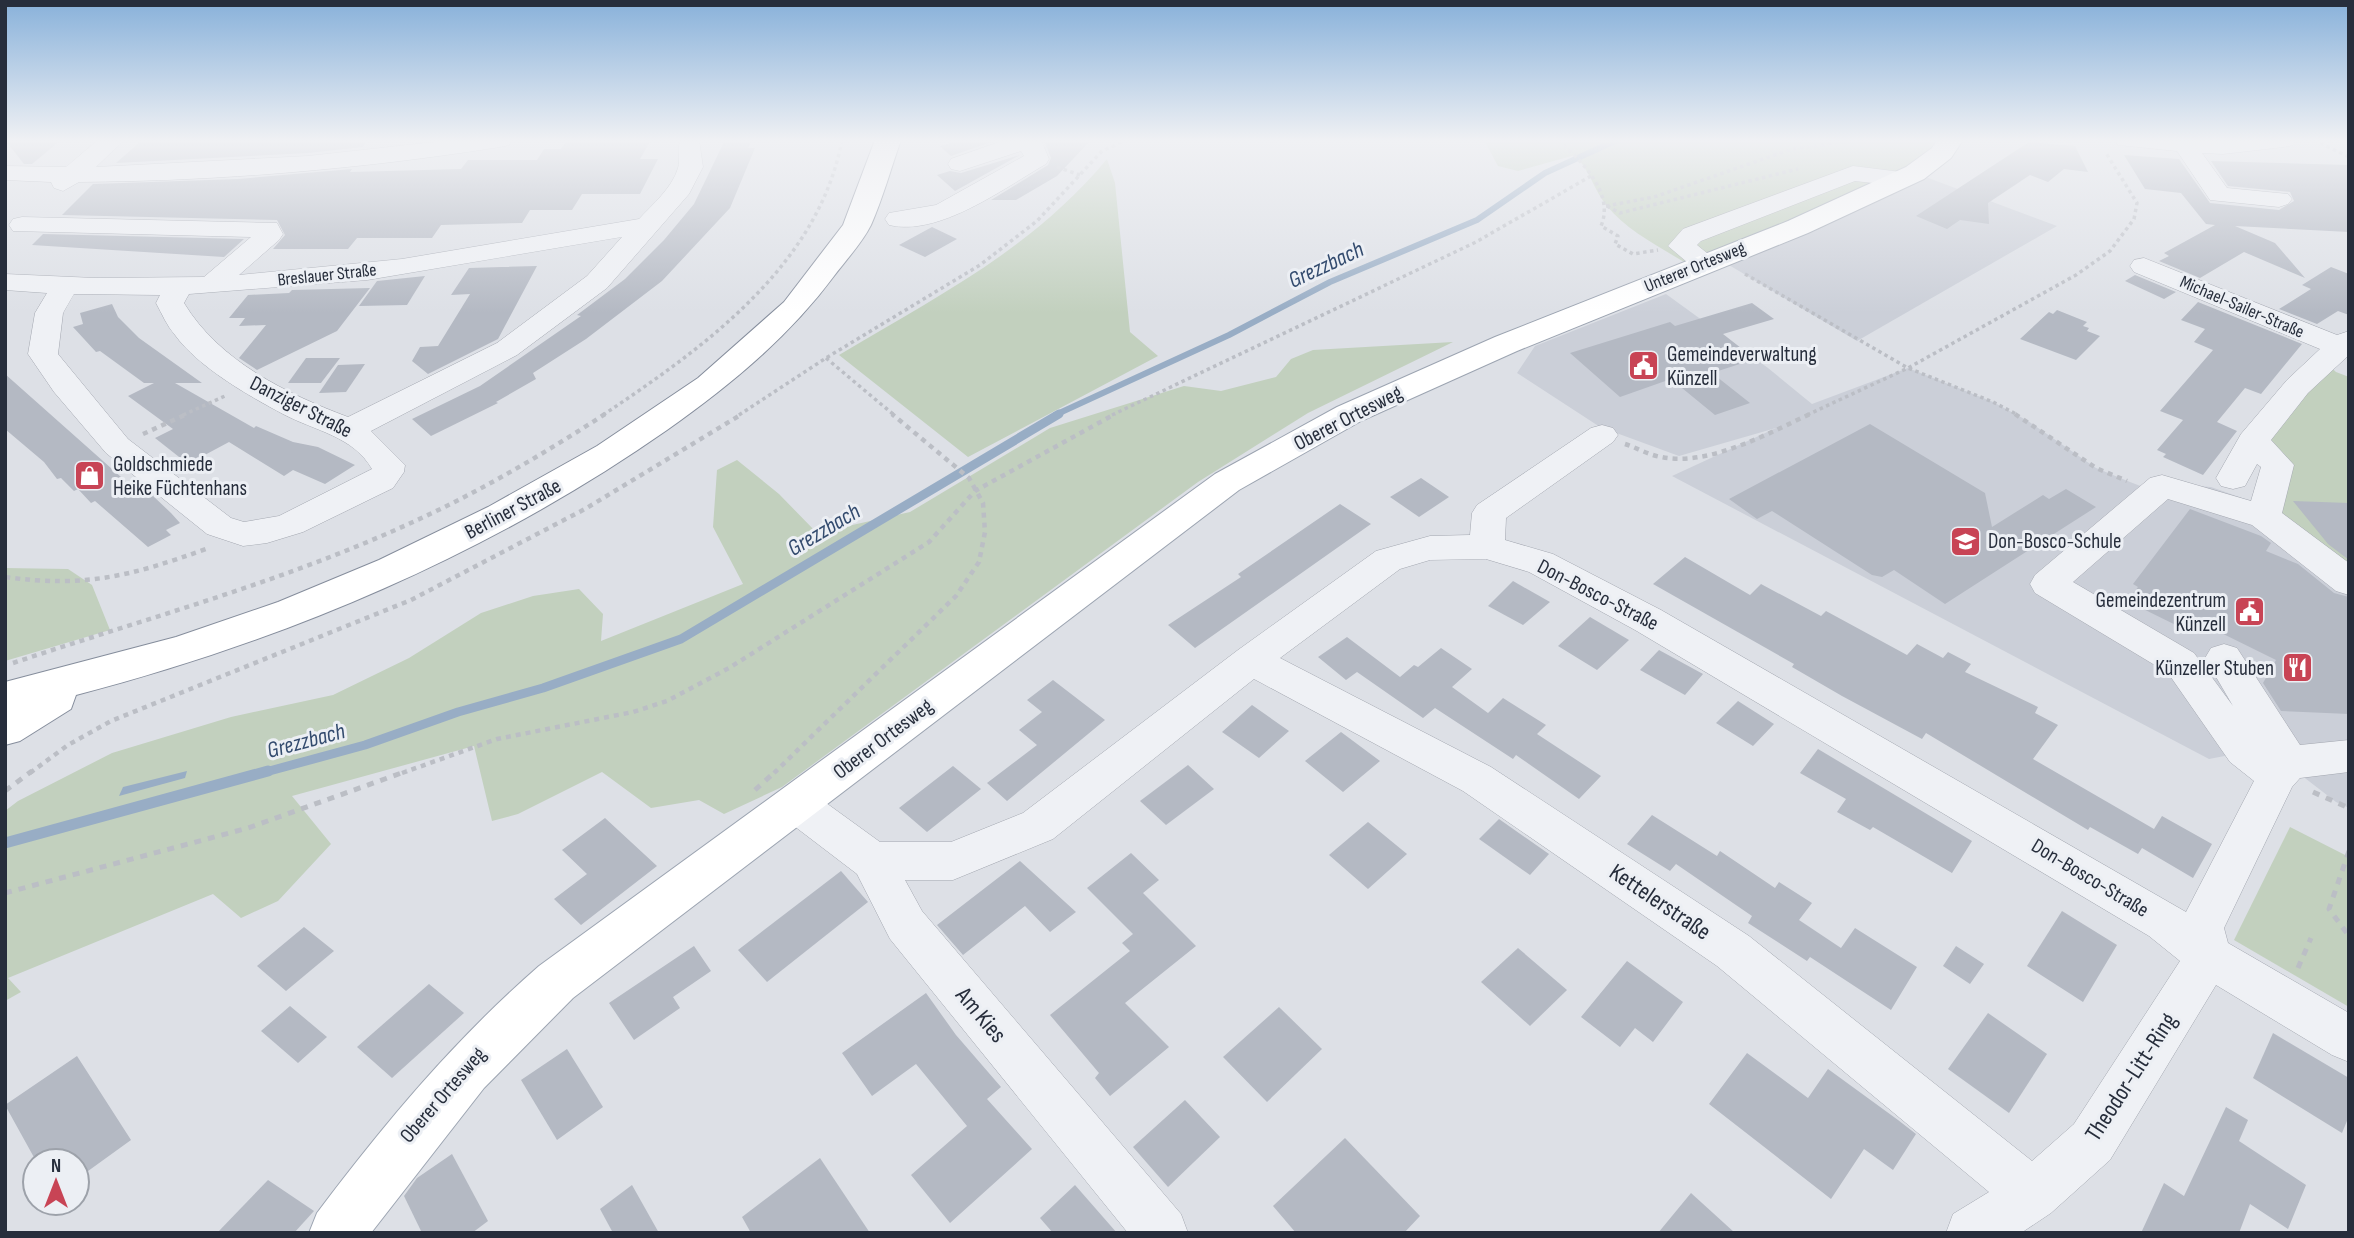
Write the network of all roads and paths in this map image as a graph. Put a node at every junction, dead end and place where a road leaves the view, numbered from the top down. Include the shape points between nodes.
1 (47, 198) edge
2 (672, 198) edge
3 (825, 198) edge
4 (851, 198) edge
5 (871, 198) edge
6 (968, 198) edge
7 (1553, 198) edge
8 (1602, 198) edge
9 (1645, 198) edge
10 (1681, 198) edge
11 (1789, 198) edge
12 (1858, 198) edge
13 (2134, 198) edge
14 (2260, 198) edge
15 (2278, 199) dead end
16 (1606, 206) junction
17 (898, 219) dead end
18 (646, 226) junction
19 (12, 233) edge
20 (1704, 262) junction
21 (2144, 266) dead end
22 (5, 282) edge
23 (211, 285) junction
24 (65, 286) junction
25 (179, 286) junction
26 (1506, 344) joint
27 (2344, 344) edge
28 (826, 358) dead end
29 (1908, 368) junction
30 (226, 396) dead end
31 (350, 429) junction
32 (1602, 435) joint
33 (2252, 441) junction
34 (117, 446) junction
35 (2233, 478) dead end
36 (975, 491) junction
37 (2153, 493) junction
38 (2264, 517) junction
39 (212, 547) dead end
40 (1487, 547) junction
41 (5, 577) edge
42 (2349, 582) edge
43 (2224, 657) dead end
44 (1251, 660) junction
45 (5, 665) edge
46 (96, 677) junction
47 (5, 683) edge
48 (5, 698) edge
49 (5, 729) edge
50 (2349, 756) edge
51 (2283, 769) junction
52 (747, 801) dead end
53 (796, 804) junction
54 (2349, 851) edge
55 (872, 861) junction
56 (5, 893) edge
57 (2349, 936) edge
58 (2311, 938) dead end
59 (2209, 956) junction
60 (2301, 960) dead end
61 (2349, 1039) edge
62 (2033, 1195) junction
63 (337, 1233) edge
64 (1162, 1233) edge
65 (1972, 1233) edge

1 - 19 street
2 - 18 street
3 - 45 path via 790,254 715,333 610,413 474,491 401,528 222,595
4 - 47 main road, Berliner Straße via 827,244 752,326 646,414 559,467 381,555 176,633
5 - 46 main road, Berliner Straße via 845,246 818,282 735,363 659,422 576,475 455,540 268,619
6 - 17 street via 943,212
7 - 36 path via 1476,242 1163,389
8 - 16 path
9 - 16 path
10 - 16 path via 1620,213
11 - 20 street via 1692,235 1681,246
12 - 20 main road, Unterer Ortesweg
13 - 29 path via 2134,219 2110,251 2076,275
14 - 15 street
16 - 20 path via 1601,226 1618,236 1615,244 1633,254 1655,249
18 - 23 street, Breslauer Straße via 366,272
18 - 31 street via 597,282 516,343
19 - 23 street via 268,229 270,234 262,244
20 - 26 main road, Unterer Ortesweg
20 - 29 path
21 - 27 street, Michael-Sailer-Straße
22 - 24 street, Breslauer Straße
23 - 25 street, Breslauer Straße
24 - 25 street, Breslauer Straße
24 - 34 street via 50,313 43,354
25 - 31 street, Danziger Straße via 170,303 187,332 251,383 298,409
26 - 53 main road, Oberer Ortesweg via 1349,414 1227,482
27 - 33 street, Michael-Sailer-Straße via 2291,391
28 - 36 path via 969,478
29 - 32 path via 1750,442 1692,458 1661,457
29 - 37 path via 1993,402 2096,468
30 - 34 path
31 - 34 street, Danziger Straße via 389,465 381,480 291,524 243,534 219,526
32 - 40 street via 1489,513
33 - 35 street, Michael-Sailer-Straße
33 - 38 street via 2278,466
36 - 52 path via 983,503 985,532 979,562 956,596 814,737 761,782
36 - 56 path via 929,542 729,668 667,701 497,739 248,828
37 - 38 street via 2162,486
37 - 51 street via 2048,584 2181,663 2244,751
38 - 42 street
39 - 41 path via 135,576 101,583
40 - 44 street, Don-Bosco-Straße via 1430,548 1388,560
40 - 59 street, Don-Bosco-Straße via 1541,564 1660,626 2153,915
43 - 51 street
44 - 55 street, Don-Bosco-Straße via 1038,826 953,861
44 - 62 street, Kettelerstraße via 1477,779 1733,951
46 - 48 main road, Berliner Straße
46 - 49 main road
50 - 51 street
51 - 59 street via 2202,928
53 - 55 street, Am Kies
53 - 63 main road, Oberer Ortesweg via 519,1014 482,1049 405,1138
54 - 57 path via 2329,909
55 - 64 street, Am Kies via 906,925
58 - 60 path
59 - 61 street
59 - 62 street, Theodor-Litt-Ring via 2092,1142
62 - 65 street, Theodor-Litt-Ring

